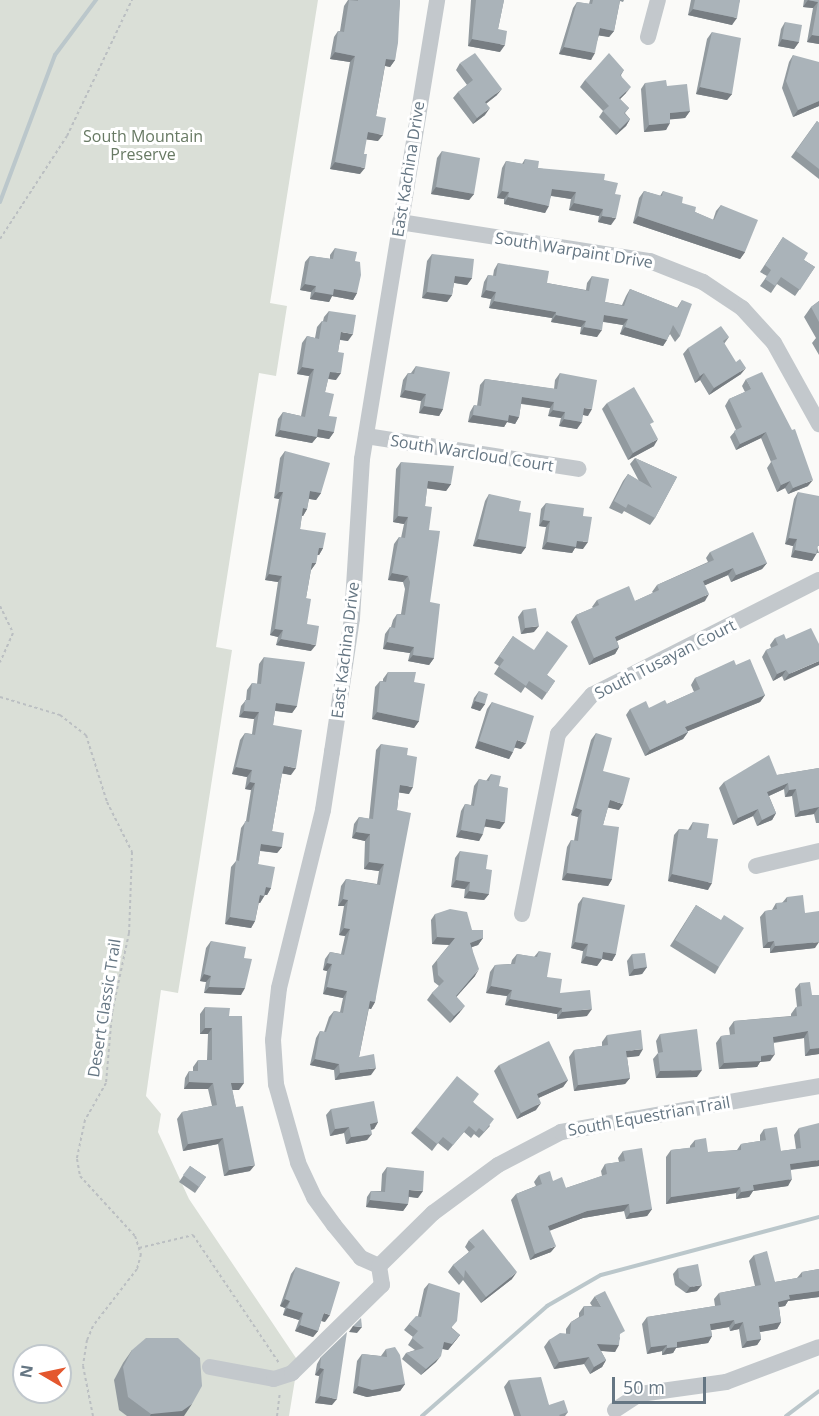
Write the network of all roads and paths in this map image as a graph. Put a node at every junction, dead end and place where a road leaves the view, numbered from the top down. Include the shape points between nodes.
1 (132, 0) edge
2 (437, 0) edge
3 (658, 0) edge
4 (648, 37) dead end
5 (400, 222) junction
6 (0, 239) edge
7 (819, 424) edge
8 (366, 436) junction
9 (578, 469) dead end
10 (819, 580) edge
11 (0, 606) edge
12 (0, 662) edge
13 (0, 697) edge
14 (819, 851) edge
15 (756, 866) dead end
16 (522, 914) dead end
17 (819, 1086) edge
18 (139, 1248) junction
19 (379, 1266) junction
20 (819, 1347) edge
21 (210, 1367) dead end
22 (282, 1377) junction
23 (615, 1410) dead end
24 (93, 1416) edge
25 (277, 1416) edge

1 - 6 path via 67,136
2 - 5 street, East Kachina Drive
3 - 4 street
5 - 7 street, South Warpaint Drive via 628,257 686,273 729,297 760,326 774,343
5 - 8 street, East Kachina Drive
8 - 9 street, South Warcloud Court
8 - 19 street, East Kachina Drive via 342,690 323,810 279,988 273,1040 278,1094 298,1162 314,1197 361,1258
10 - 16 street, South Tusayan Court via 592,695 558,734
11 - 12 path via 13,633
13 - 18 path, Desert Classic Trail via 60,715 86,735 107,802 132,852 129,933 112,1013 106,1083 85,1120 77,1159 80,1176 129,1228
14 - 15 street
17 - 19 street, South Equestrian Trail via 561,1132 498,1165 433,1213
18 - 22 path via 194,1235 281,1365
18 - 24 path via 137,1269 93,1326 87,1340 83,1366
19 - 22 street via 382,1285 292,1373
20 - 23 street via 726,1382 640,1394
21 - 22 street via 274,1379
22 - 25 path

